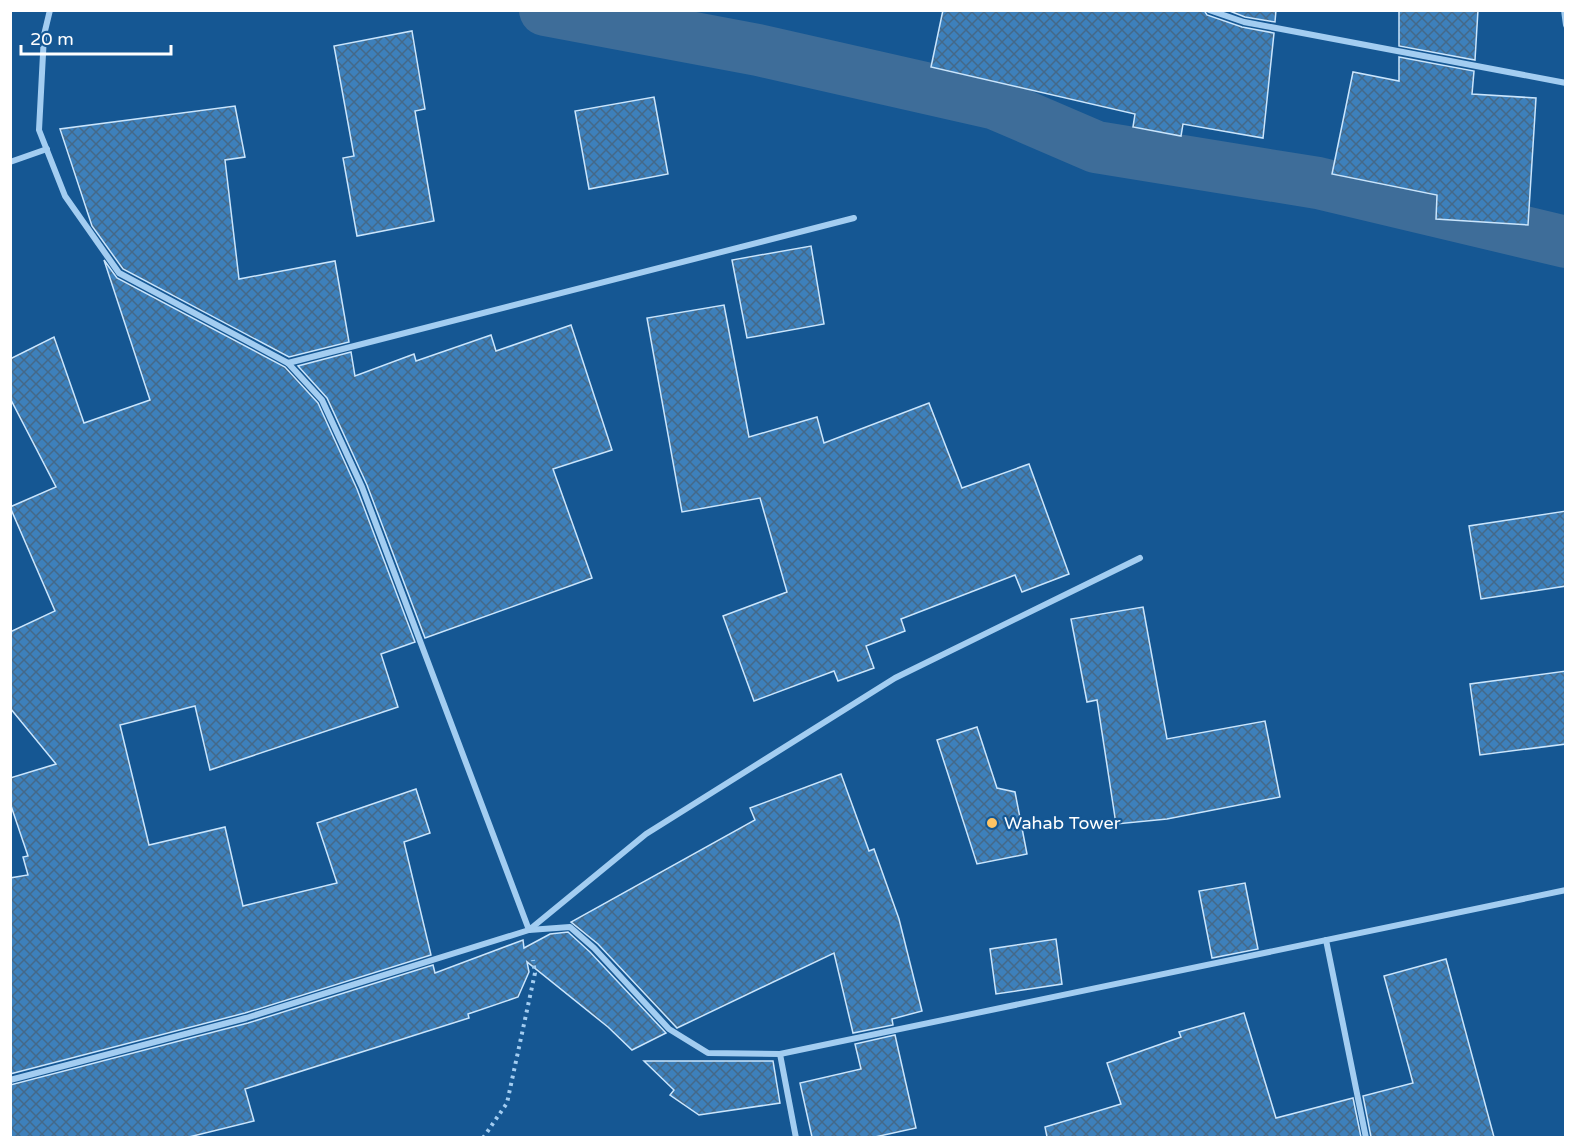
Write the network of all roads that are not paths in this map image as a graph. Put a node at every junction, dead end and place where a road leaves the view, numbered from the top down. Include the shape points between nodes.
1 (50, 10) edge
2 (1209, 10) edge
3 (1564, 10) edge
4 (1566, 25) edge
5 (1566, 83) edge
6 (47, 149) junction
7 (10, 162) edge
8 (854, 218) dead end
9 (288, 363) junction
10 (1140, 558) dead end
11 (1566, 890) edge
12 (529, 930) junction
13 (1326, 940) junction
14 (780, 1054) junction
15 (10, 1080) edge
16 (796, 1137) edge
17 (1366, 1137) edge

1 - 6 street via 44,35 39,130
2 - 5 street via 1244,22
3 - 4 street
6 - 7 street
6 - 9 street via 65,196 119,273
8 - 9 street
9 - 12 street via 322,400 362,487
10 - 12 street via 895,678 646,834
11 - 13 street
12 - 14 street via 570,927 669,1029 708,1053
12 - 15 street via 246,1018
13 - 14 street
13 - 17 street
14 - 16 street

